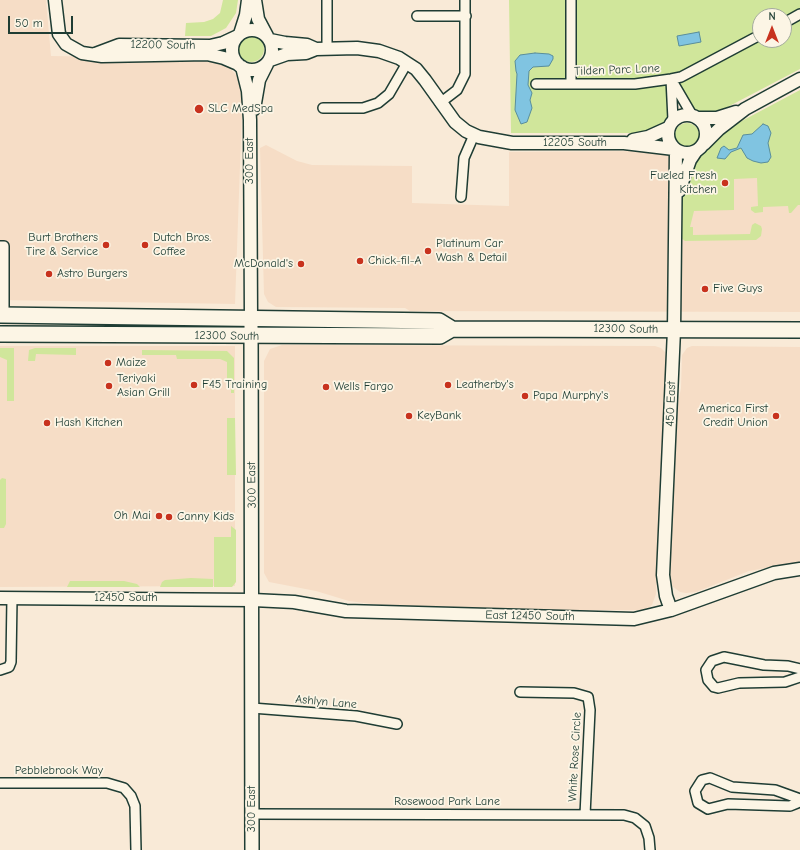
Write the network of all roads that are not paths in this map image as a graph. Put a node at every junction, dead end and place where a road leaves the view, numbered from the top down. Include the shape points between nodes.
1 (55, 0) edge
2 (248, 0) edge
3 (255, 0) edge
4 (327, 0) edge
5 (466, 0) edge
6 (571, 0) edge
7 (417, 16) dead end
8 (466, 16) junction
9 (239, 35) junction
10 (268, 38) junction
11 (752, 39) edge
12 (321, 48) junction
13 (88, 54) junction
14 (268, 62) junction
15 (407, 63) junction
16 (240, 66) junction
17 (671, 79) junction
18 (800, 79) edge
19 (536, 84) dead end
20 (571, 84) junction
21 (440, 103) junction
22 (323, 108) dead end
23 (745, 109) junction
24 (694, 117) junction
25 (250, 120) junction
26 (671, 124) junction
27 (474, 135) junction
28 (624, 142) junction
29 (700, 148) junction
30 (675, 149) junction
31 (461, 198) dead end
32 (676, 198) junction
33 (0, 246) edge
34 (2, 315) edge
35 (251, 319) junction
36 (452, 328) junction
37 (674, 330) junction
38 (800, 330) edge
39 (0, 334) edge
40 (251, 336) junction
41 (800, 569) edge
42 (6, 598) edge
43 (253, 600) junction
44 (671, 610) junction
45 (800, 669) edge
46 (0, 670) edge
47 (800, 677) edge
48 (520, 692) dead end
49 (252, 708) junction
50 (397, 724) dead end
51 (0, 783) edge
52 (800, 799) edge
53 (800, 802) edge
54 (252, 814) junction
55 (585, 815) junction
56 (136, 850) edge
57 (252, 850) edge
58 (650, 850) edge

1 - 13 street, 12200 South via 58,29 62,39 70,47
2 - 9 street
3 - 10 street via 258,20
4 - 12 street
5 - 8 street
6 - 20 street
7 - 8 street
8 - 21 street via 464,74 457,90
9 - 10 street via 254,30
9 - 13 street, 12200 South via 210,46 119,45 99,53
9 - 16 street via 232,50
10 - 12 street
10 - 14 street via 273,50
11 - 17 street, Tilden Parc Lane via 681,77
12 - 14 street via 306,53 287,54
12 - 15 street via 379,51
13 - 16 street, 12200 South via 207,54 224,58
14 - 16 street via 258,70 247,70
14 - 25 street, 300 East via 259,80
15 - 21 street, 12205 South via 425,80
15 - 22 street via 389,94 378,103 362,108
16 - 25 street, 300 East via 248,91
17 - 20 street, Tilden Parc Lane via 645,84
17 - 24 street
17 - 26 street
18 - 23 street
19 - 20 street, Tilden Parc Lane
21 - 27 street, 12205 South via 454,122
23 - 24 street via 717,118
23 - 29 street via 718,129
24 - 26 street via 681,115
24 - 29 street via 704,124 706,131
25 - 35 street, 300 East
26 - 28 street, 12205 South via 648,137
26 - 30 street via 668,140
27 - 28 street, 12205 South via 499,142
27 - 31 street via 464,158
28 - 30 street, 12205 South
29 - 30 street via 687,154
29 - 32 street, 450 East via 690,160
30 - 32 street, 450 East
32 - 37 street, 450 East
33 - 34 street via 4,246
34 - 35 main road, 12300 South
35 - 36 main road, 12300 South via 439,321
35 - 40 main road, 300 East
36 - 37 main road, 12300 South
36 - 40 main road, 12300 South via 440,336
37 - 38 main road, 12300 South
37 - 44 street, 450 East via 663,575
39 - 40 main road, 12300 South
40 - 43 main road, 300 East
41 - 44 street, East 12450 South via 774,573
42 - 43 street, 12450 South
42 - 46 street via 11,662 9,667
43 - 44 street, East 12450 South via 294,602 346,611 634,619
43 - 49 main road, 300 East
45 - 47 street via 764,666 724,658 712,661 706,670 708,680 718,688 739,683 789,682
48 - 55 street, White Rose Circle via 574,693 588,697 590,710
49 - 50 street, Ashlyn Lane via 356,716
49 - 54 main road, 300 East
51 - 56 street, Pebblebrook Way via 107,783 124,788 135,806
52 - 53 street via 775,790 732,787 710,778 702,780 695,791 698,802 708,809 728,804 790,806
54 - 55 street, Rosewood Park Lane
54 - 57 main road, 300 East
55 - 58 street, Rosewood Park Lane via 630,816 640,821 648,831

